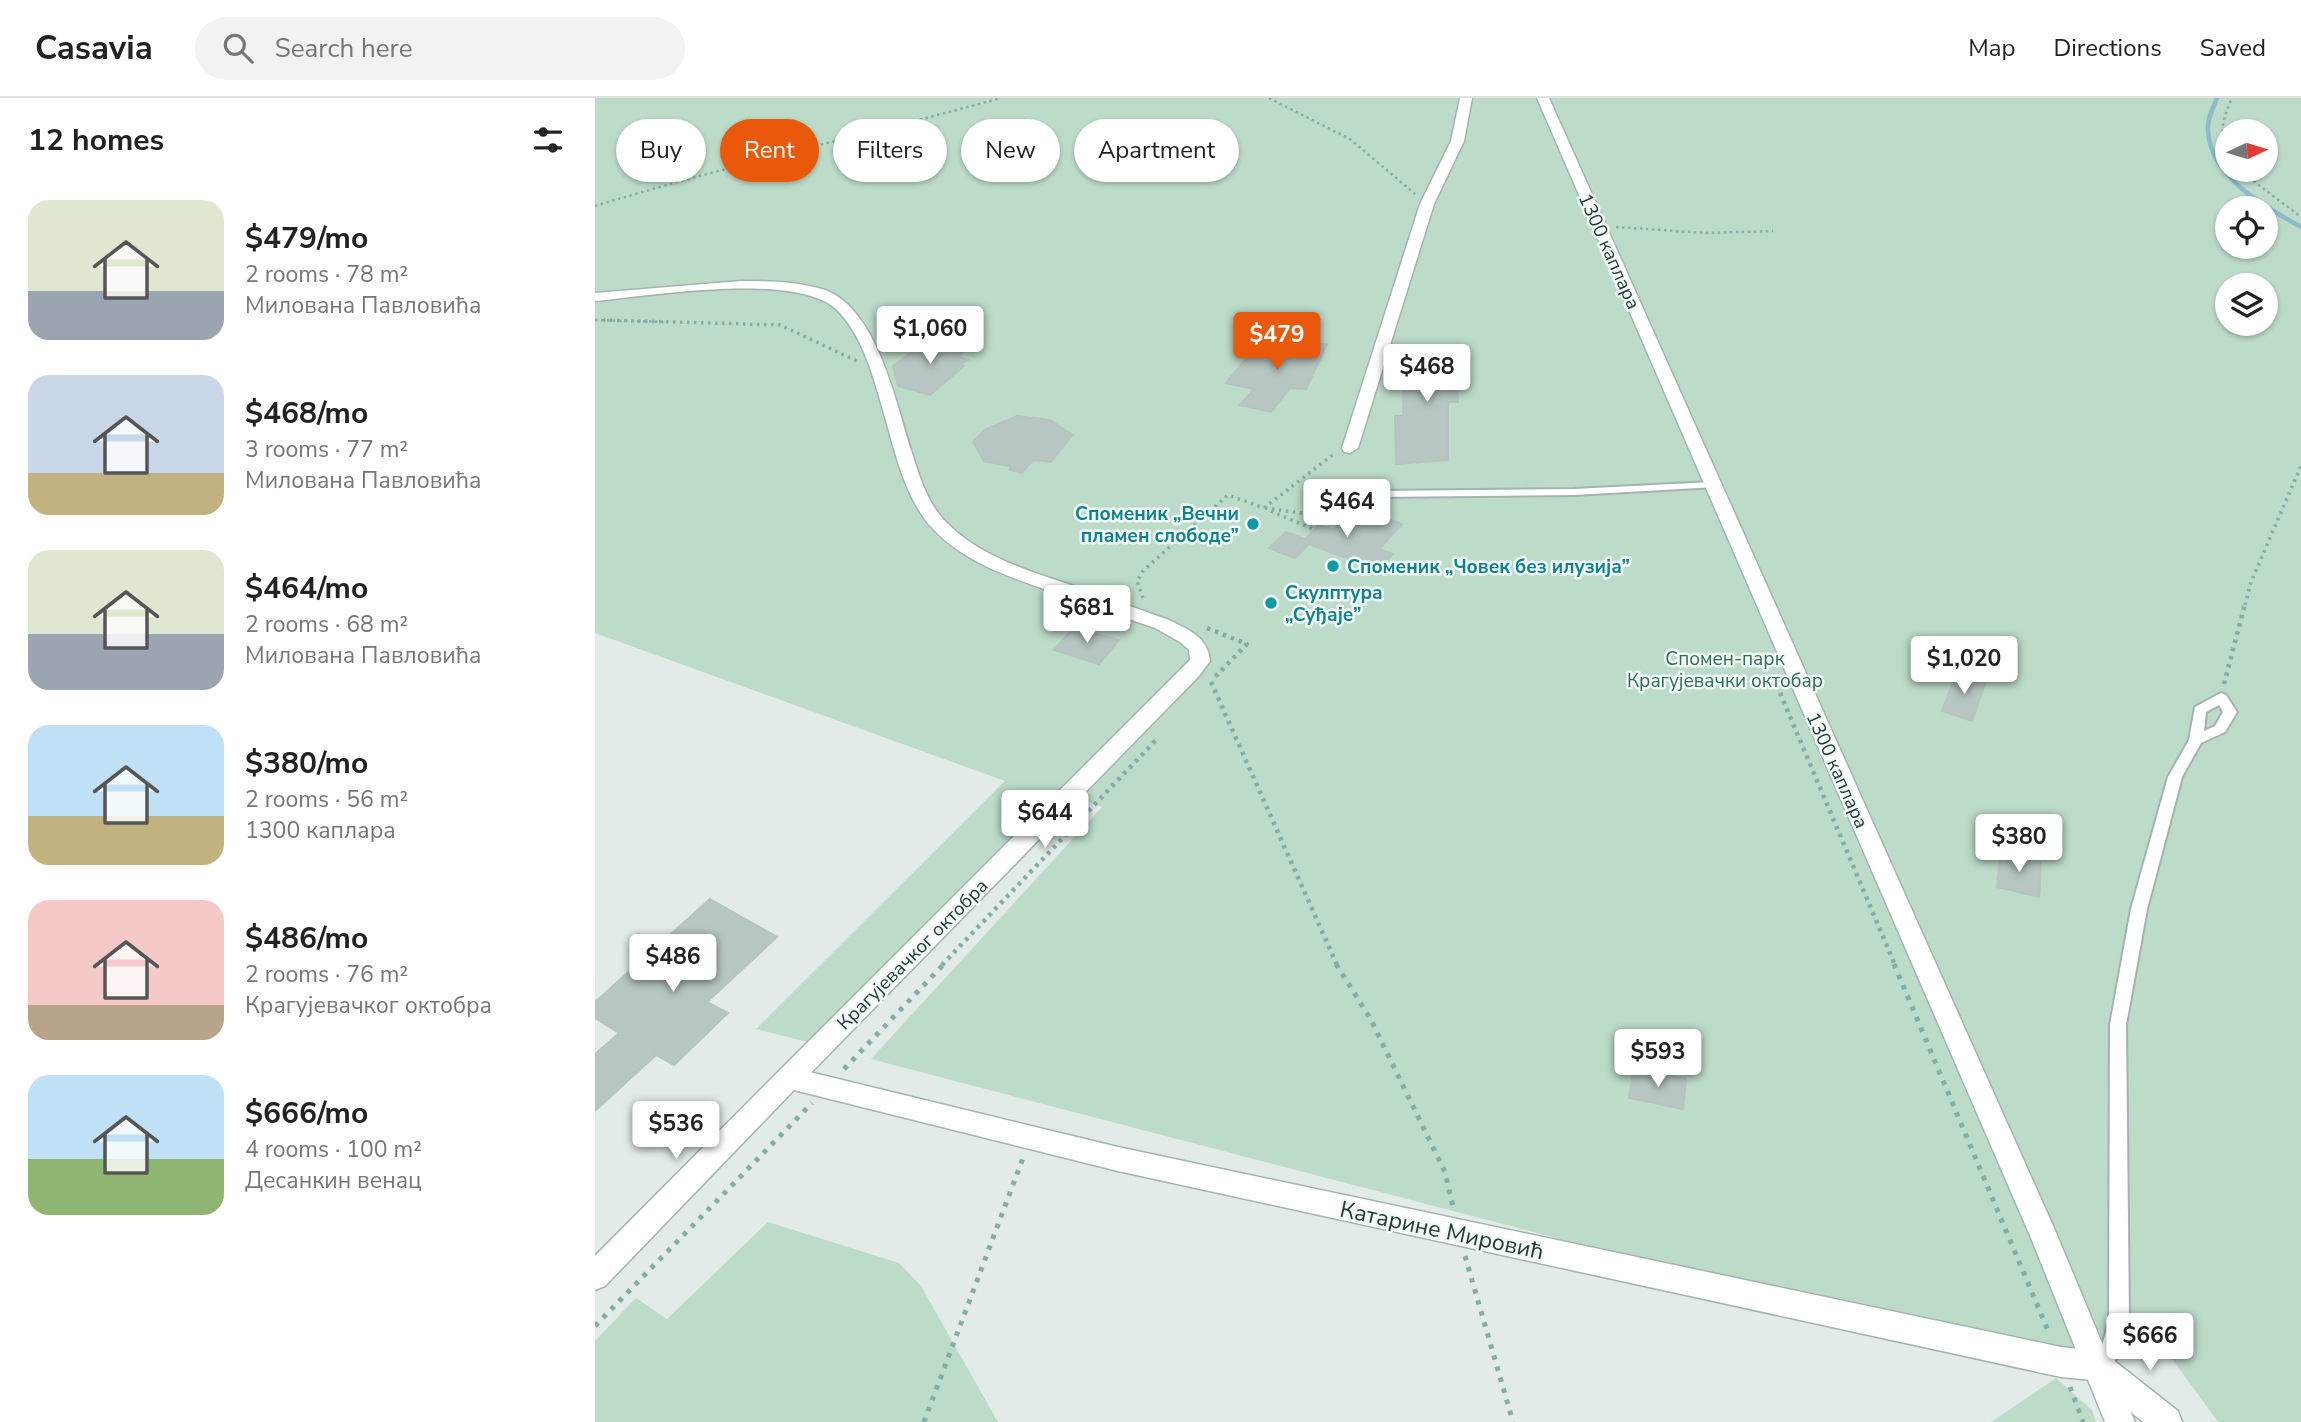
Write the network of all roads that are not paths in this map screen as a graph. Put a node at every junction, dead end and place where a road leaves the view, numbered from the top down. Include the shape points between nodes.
1 (1466, 98) edge
2 (1543, 98) edge
3 (595, 297) edge
4 (1352, 443) road end
5 (1711, 485) junction
6 (1377, 494) road end
7 (2196, 740) junction
8 (789, 1078) junction
9 (595, 1276) edge
10 (2098, 1366) junction
11 (2120, 1422) edge
12 (2167, 1422) edge

1 - 4 street via 1463,127 1446,172 1427,204
2 - 5 street, 1300 каплара
3 - 8 street, Крагујевачког октобра via 768,285 834,299 852,315 876,368 910,472 931,516 956,540 995,565 1163,624 1199,648 1199,661
5 - 6 lane
5 - 10 street, 1300 каплара
7 - 7 lane via 2200,710 2221,698 2230,712 2220,729
7 - 10 lane via 2175,777 2139,909 2118,1025 2119,1321 2110,1351
8 - 9 street, Крагујевачког октобра
8 - 10 street, Катарине Мировић via 1031,1138 1459,1234 2061,1362
10 - 11 street, 1300 каплара
10 - 12 street

